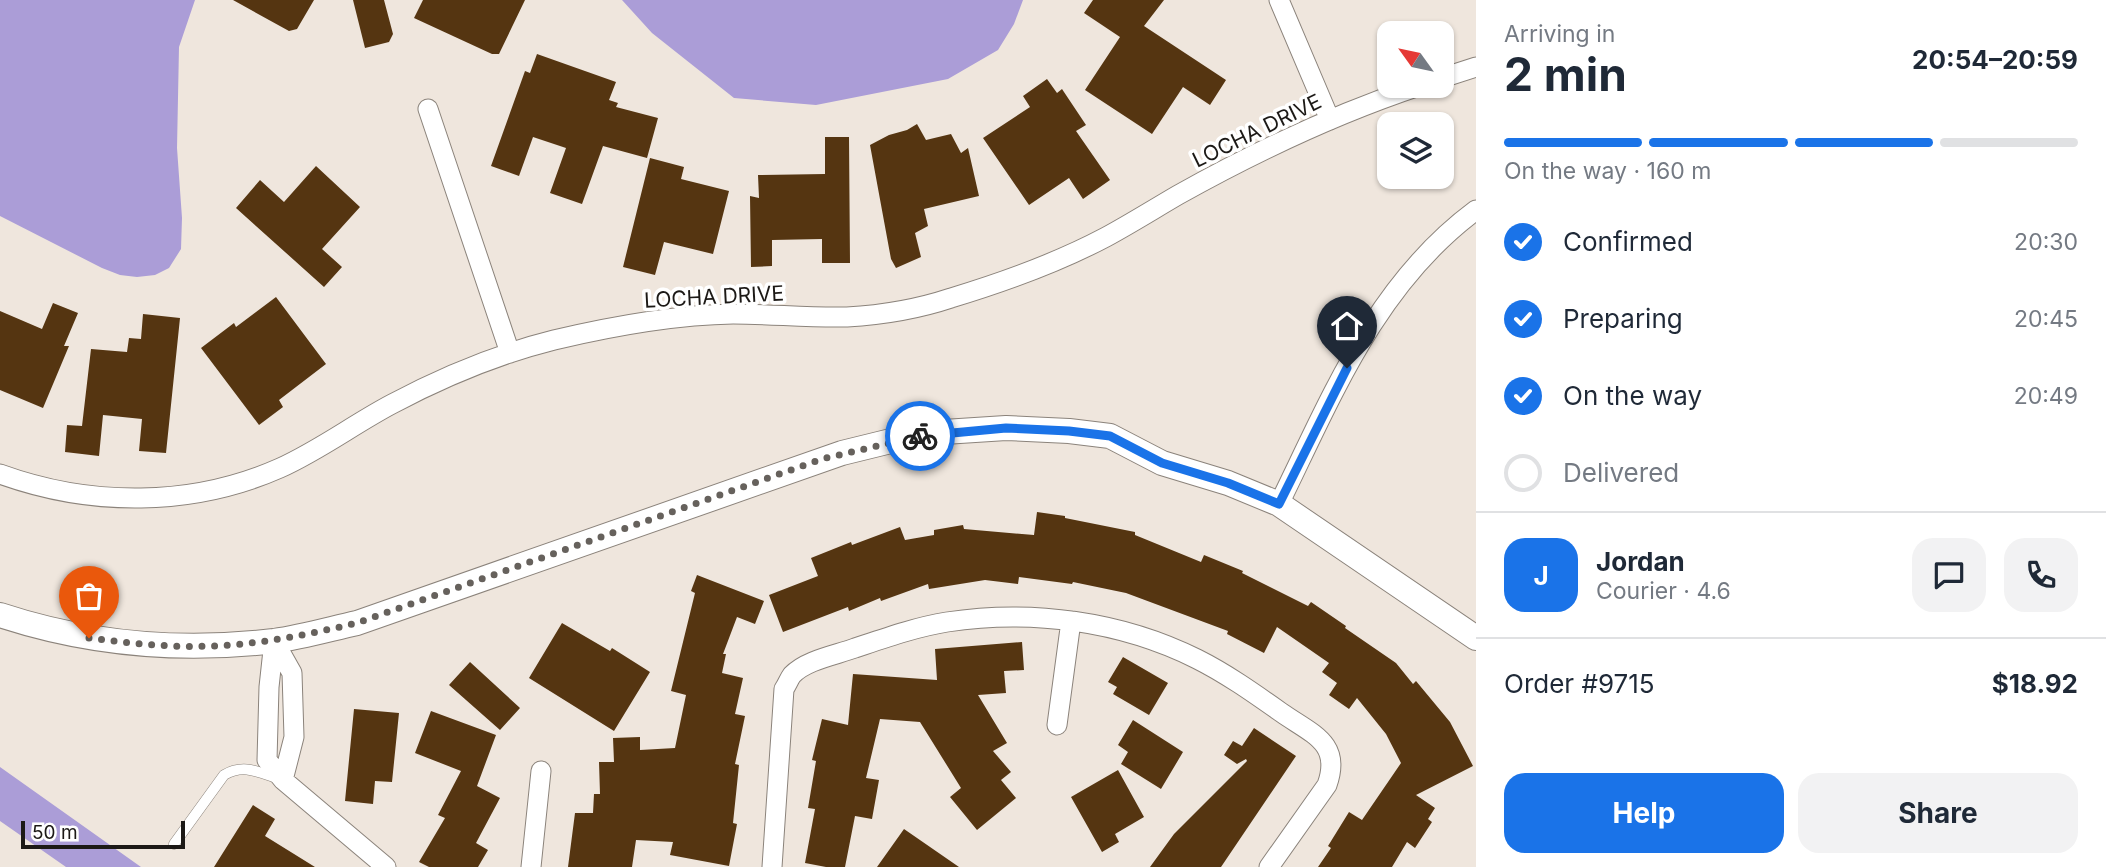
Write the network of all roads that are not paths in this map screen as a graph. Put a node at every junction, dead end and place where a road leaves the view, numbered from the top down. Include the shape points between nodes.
1 (1279, 0) edge
2 (1476, 67) edge
3 (1454, 74) edge
4 (1388, 98) edge
5 (429, 109) dead end
6 (1330, 120) junction
7 (1476, 211) edge
8 (510, 353) junction
9 (0, 474) edge
10 (1279, 504) junction
11 (0, 615) edge
12 (1071, 621) junction
13 (1476, 638) edge
14 (274, 641) junction
15 (1057, 725) dead end
16 (541, 771) dead end
17 (283, 780) junction
18 (174, 844) dead end
19 (386, 867) edge
20 (531, 867) edge
21 (772, 867) edge
22 (1269, 867) edge

1 - 6 street
2 - 3 street
4 - 6 street, LOCHA DRIVE
5 - 8 street
6 - 8 street, LOCHA DRIVE via 1252,156 1107,237 948,300 848,317 732,314 670,318 609,327
7 - 10 street via 1419,260 1376,316
8 - 9 street, LOCHA DRIVE via 446,378 286,465 230,486 150,499 101,498 68,494
10 - 13 street
10 - 14 street via 1162,463 1110,436 1006,428 944,432 822,459 357,623
11 - 14 street via 89,638 151,645
12 - 15 street
12 - 21 street via 999,617 947,622 897,634 805,666 792,675 784,689
12 - 22 street via 1146,638 1194,658 1321,741 1331,754 1333,769 1327,785
14 - 17 street via 267,760
14 - 17 street via 292,673 294,737
16 - 20 street
17 - 18 lane via 236,768 224,775
17 - 19 street

